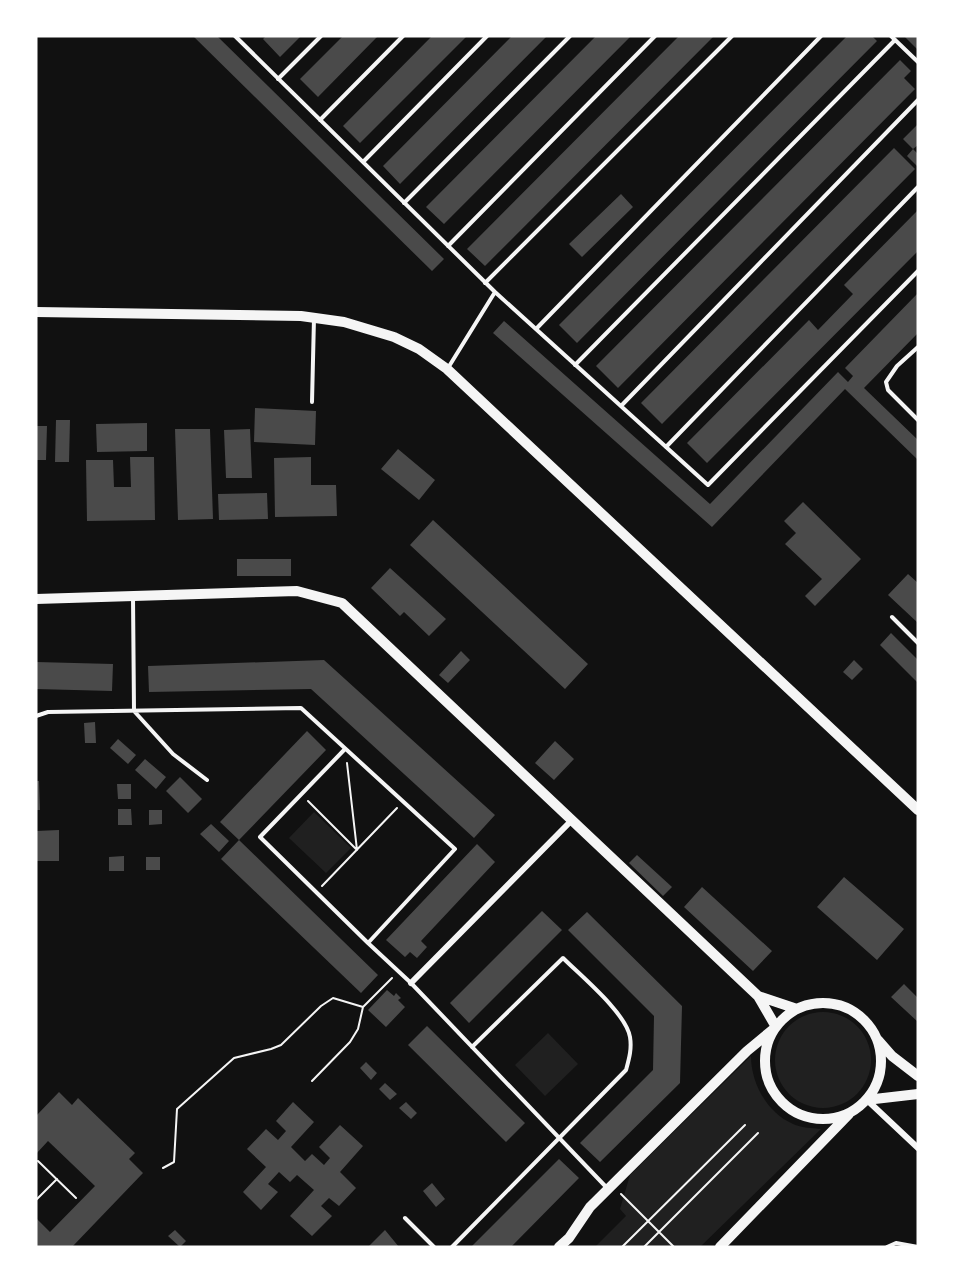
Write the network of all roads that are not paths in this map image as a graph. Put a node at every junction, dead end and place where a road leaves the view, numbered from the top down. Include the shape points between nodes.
1 (236, 36) edge
2 (321, 36) edge
3 (403, 36) edge
4 (487, 36) edge
5 (570, 36) edge
6 (655, 36) edge
7 (732, 36) edge
8 (821, 36) edge
9 (893, 38) edge
10 (918, 62) edge
11 (278, 79) junction
12 (918, 100) edge
13 (320, 120) junction
14 (363, 162) junction
15 (918, 187) edge
16 (404, 202) junction
17 (448, 246) junction
18 (918, 272) edge
19 (485, 283) junction
20 (495, 292) junction
21 (36, 312) edge
22 (314, 318) junction
23 (536, 329) junction
24 (918, 347) edge
25 (575, 365) junction
26 (447, 369) junction
27 (312, 402) dead end
28 (621, 406) junction
29 (918, 420) edge
30 (666, 447) junction
31 (133, 597) junction
32 (36, 599) edge
33 (892, 618) dead end
34 (918, 643) edge
35 (134, 711) junction
36 (36, 716) edge
37 (345, 749) junction
38 (207, 780) dead end
39 (918, 810) edge
40 (571, 821) junction
41 (368, 943) junction
42 (411, 983) junction
43 (758, 996) junction
44 (797, 1009) junction
45 (776, 1027) junction
46 (877, 1039) junction
47 (472, 1047) junction
48 (918, 1076) edge
49 (918, 1094) edge
50 (866, 1100) junction
51 (851, 1112) junction
52 (559, 1138) junction
53 (918, 1148) edge
54 (610, 1187) junction
55 (405, 1218) dead end
56 (918, 1246) edge
57 (435, 1247) edge
58 (452, 1247) edge
59 (559, 1247) edge
60 (720, 1247) edge
61 (887, 1247) edge

1 - 11 lane
2 - 11 lane
3 - 13 lane
4 - 14 lane
5 - 16 lane
6 - 17 lane
7 - 19 lane
8 - 23 lane
9 - 10 lane
9 - 25 lane
11 - 13 lane
12 - 28 lane
13 - 14 lane
14 - 16 lane
15 - 30 lane
16 - 17 lane
17 - 19 lane
18 - 30 lane via 708,485
19 - 20 lane
20 - 23 lane
20 - 26 lane
21 - 22 street
22 - 26 street via 344,322 394,337
22 - 27 lane
23 - 25 lane
24 - 29 lane via 886,382 888,390
25 - 28 lane
26 - 39 street
28 - 30 lane
31 - 32 street
31 - 35 lane
31 - 40 street via 297,591 342,603
33 - 34 lane
35 - 36 lane via 48,712
35 - 37 lane via 302,708
35 - 38 lane via 173,754
37 - 41 lane via 260,837
37 - 41 lane via 455,849
40 - 42 street
40 - 43 street
41 - 42 lane
42 - 47 lane
43 - 44 street
43 - 45 street
44 - 45 street
44 - 46 street via 810,1004 837,1005 861,1017
45 - 51 street via 765,1064 772,1089 780,1099 813,1118 826,1119
45 - 54 street
46 - 48 street via 891,1056
46 - 50 street via 879,1078
47 - 52 lane
47 - 52 lane via 563,958 622,1017 630,1035 626,1070
49 - 50 street
50 - 51 street
50 - 53 street
51 - 60 street
52 - 54 lane
52 - 58 lane
54 - 59 street
55 - 57 lane
56 - 61 lane via 896,1243

